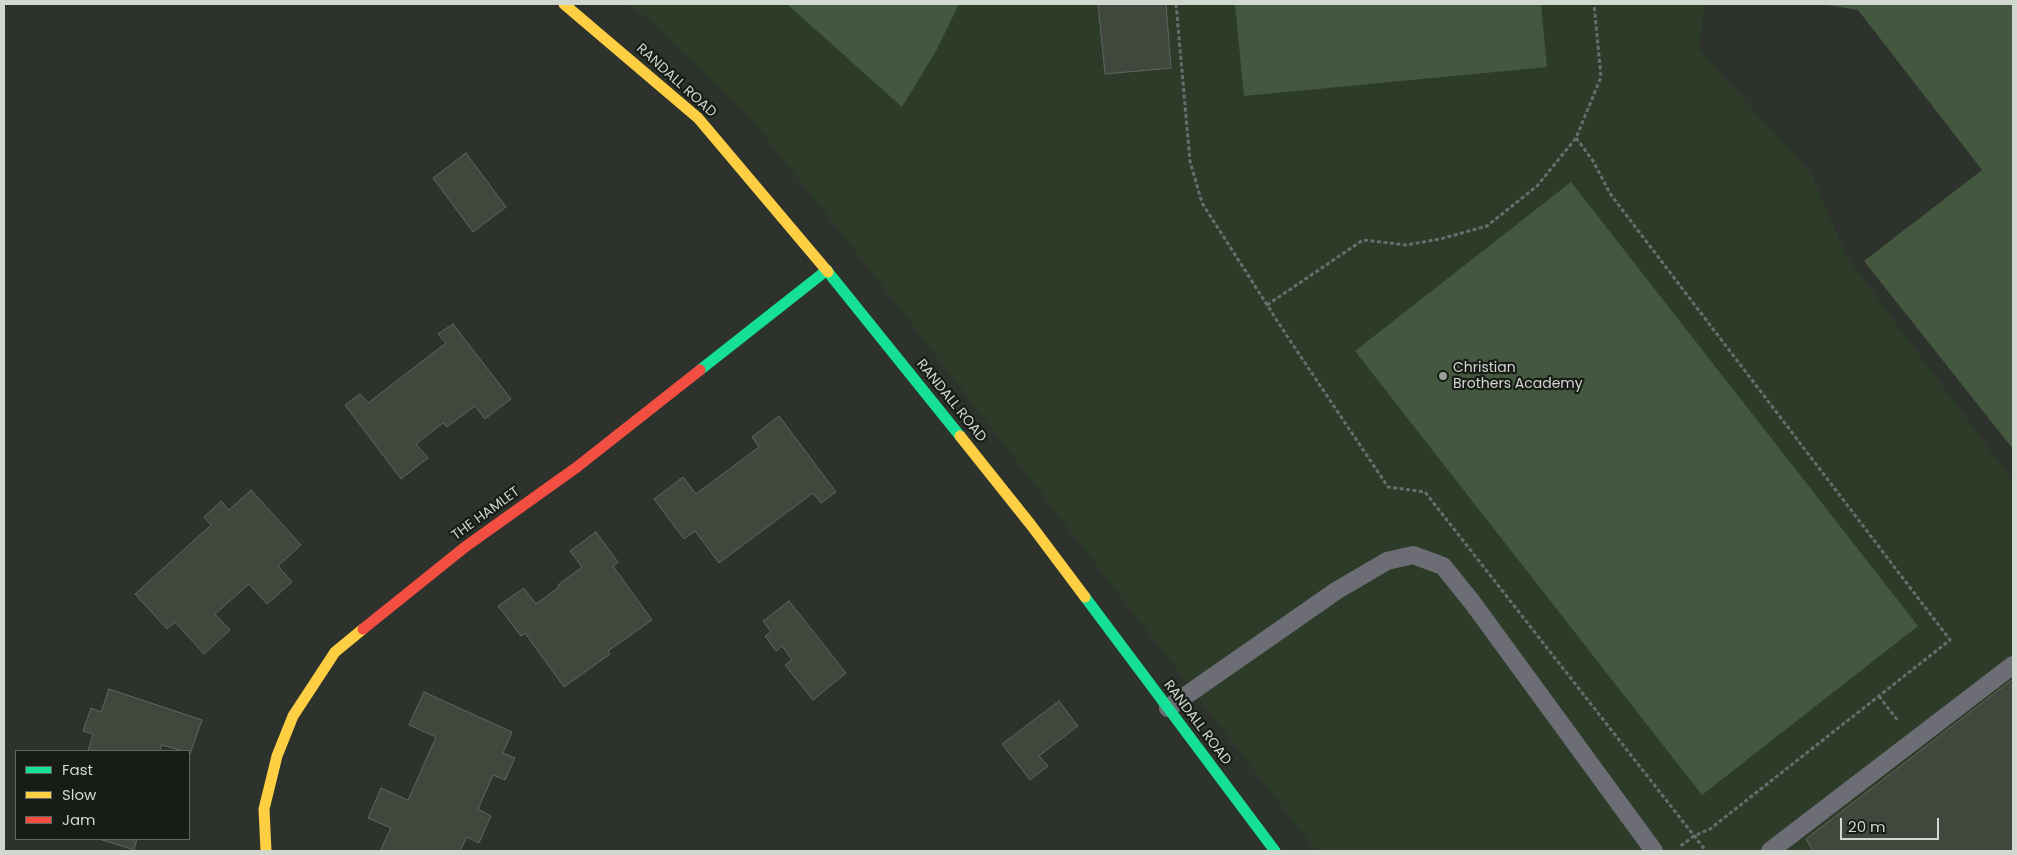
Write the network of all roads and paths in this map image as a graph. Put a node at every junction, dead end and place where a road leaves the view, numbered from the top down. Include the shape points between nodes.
1 (564, 4) edge
2 (1176, 4) edge
3 (1594, 4) edge
4 (1576, 138) junction
5 (827, 270) junction
6 (1267, 305) junction
7 (2013, 665) edge
8 (1168, 708) junction
9 (1694, 836) junction
10 (266, 851) edge
11 (1275, 851) edge
12 (1654, 851) edge
13 (1672, 851) edge
14 (1706, 851) edge
15 (1770, 851) edge

1 - 5 street, RANDALL ROAD via 698,118
2 - 6 path via 1190,161 1202,203
3 - 4 path via 1601,77
4 - 6 path via 1537,186 1487,226 1406,245 1363,240
4 - 9 path via 1612,195 1950,640 1710,829
5 - 8 street, RANDALL ROAD via 1030,525
5 - 10 street, THE HAMLET via 577,467 465,547 335,652 293,716 277,756 264,809
6 - 9 path via 1388,486 1425,492
7 - 15 lane
8 - 11 street, RANDALL ROAD
8 - 12 lane via 1336,591 1388,561 1413,555 1443,566
9 - 13 path
9 - 14 path

